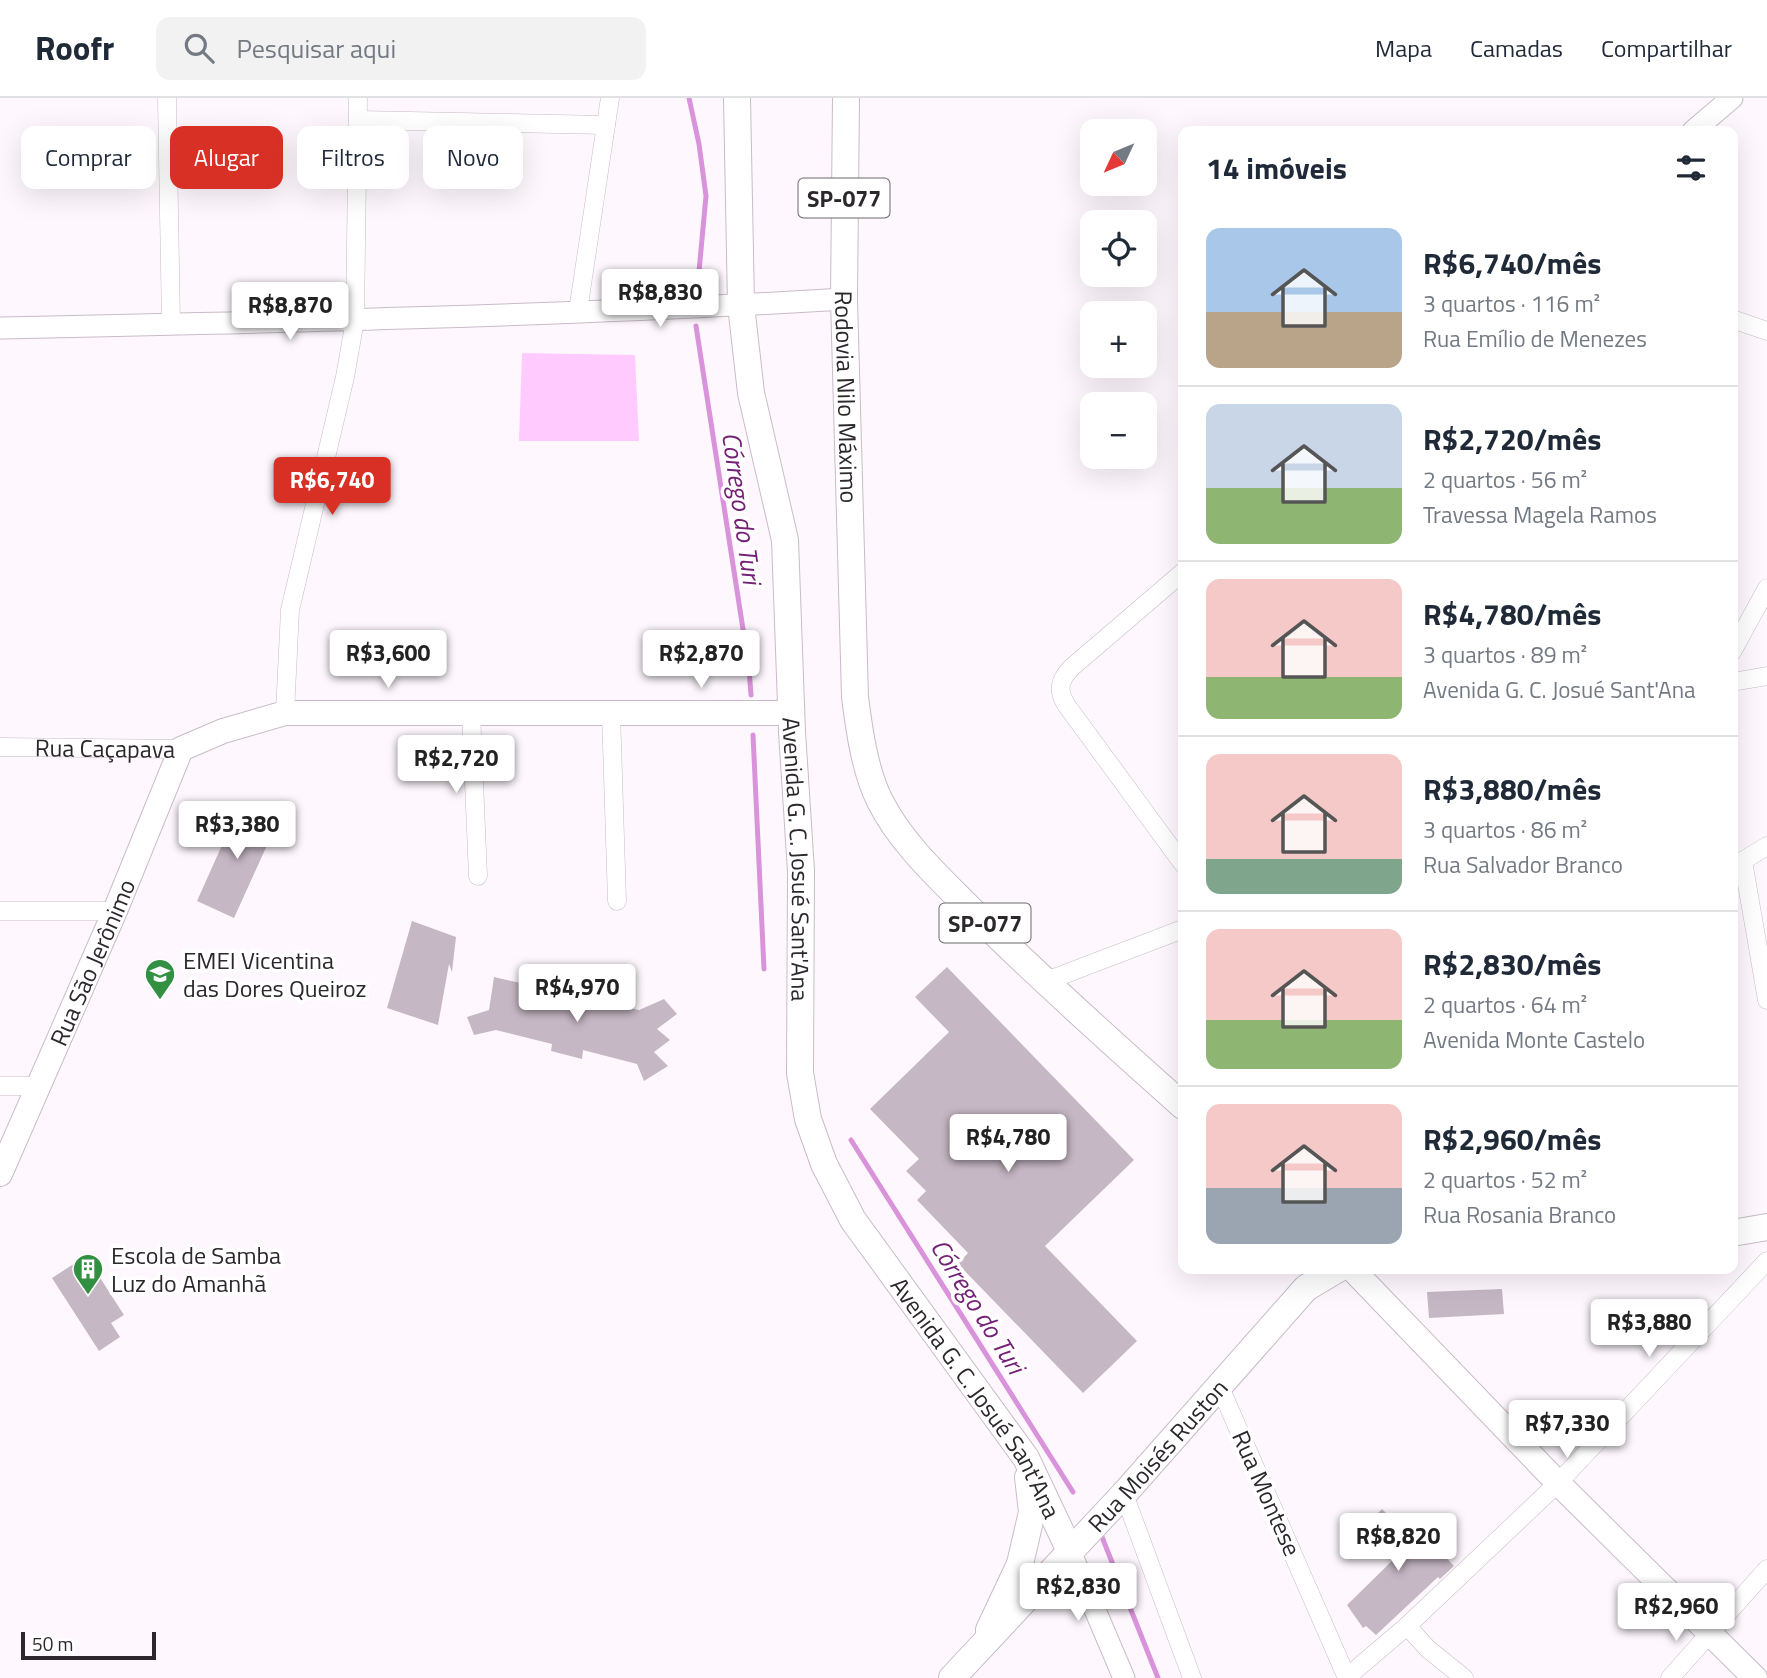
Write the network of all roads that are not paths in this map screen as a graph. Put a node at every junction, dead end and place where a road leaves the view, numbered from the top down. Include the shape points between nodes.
1 (167, 98) edge
2 (358, 98) edge
3 (610, 98) edge
4 (737, 98) edge
5 (846, 98) edge
6 (1732, 98) edge
7 (359, 120) junction
8 (606, 125) junction
9 (1699, 126) edge
10 (844, 299) junction
11 (741, 305) junction
12 (578, 311) junction
13 (355, 320) junction
14 (1738, 321) edge
15 (171, 324) junction
16 (0, 328) edge
17 (1767, 331) edge
18 (1178, 576) edge
19 (1767, 587) edge
20 (1738, 641) edge
21 (1767, 676) edge
22 (1738, 681) edge
23 (471, 712) junction
24 (611, 712) junction
25 (285, 713) junction
26 (791, 713) junction
27 (0, 747) edge
28 (181, 749) junction
29 (1767, 846) edge
30 (1178, 857) edge
31 (1738, 864) edge
32 (478, 876) dead end
33 (617, 901) dead end
34 (0, 911) edge
35 (116, 911) junction
36 (1178, 931) edge
37 (1044, 982) junction
38 (1767, 1000) edge
39 (0, 1086) edge
40 (40, 1086) junction
41 (1178, 1102) edge
42 (0, 1174) edge
43 (1767, 1227) edge
44 (1738, 1233) edge
45 (1767, 1261) edge
46 (1298, 1274) edge
47 (1330, 1274) edge
48 (1357, 1274) edge
49 (1287, 1309) junction
50 (1219, 1385) junction
51 (1027, 1458) junction
52 (1558, 1483) junction
53 (1124, 1494) junction
54 (1070, 1551) junction
55 (1767, 1569) edge
56 (1407, 1626) junction
57 (1710, 1634) junction
58 (985, 1643) junction
59 (1347, 1677) edge
60 (952, 1678) edge
61 (1124, 1678) edge
62 (1192, 1678) edge
63 (1464, 1678) edge
64 (1670, 1678) edge
65 (1755, 1678) edge

1 - 15 street
2 - 7 street
3 - 8 street
4 - 11 main road, Avenida G. C. Josué Sant'Ana
5 - 10 main road, Rodovia Nilo Máximo / SP-077
6 - 9 street
7 - 8 street
7 - 13 street
8 - 12 street
10 - 11 street
10 - 37 main road, Rodovia Nilo Máximo / SP-077 via 855,697 865,756 879,799 903,838
11 - 12 street
11 - 26 main road, Avenida G. C. Josué Sant'Ana via 751,393 785,540
12 - 13 street
13 - 15 street
13 - 25 street via 290,610
14 - 17 street
15 - 16 street
18 - 30 street via 1071,668 1059,686 1067,706
19 - 20 street
21 - 22 street
23 - 24 main road, Rua Caçapava
23 - 25 main road, Rua Caçapava
23 - 32 street
24 - 26 main road, Rua Caçapava
24 - 33 street
25 - 28 main road, Rua Caçapava
26 - 51 main road, Avenida G. C. Josué Sant'Ana via 801,871 800,1073 808,1119 824,1164 853,1220
27 - 28 street, Rua Caçapava
28 - 35 main road, Rua São Jerônimo
29 - 31 street
31 - 38 street
34 - 35 street
35 - 40 main road, Rua São Jerônimo
36 - 37 street
37 - 41 main road, SP-077
39 - 40 street
40 - 42 main road, Rua São Jerônimo
43 - 44 main road
45 - 52 street
46 - 49 main road
47 - 49 main road, Rua Moisés Ruston via 1306,1288
48 - 52 main road
49 - 50 main road, Rua Moisés Ruston
50 - 53 main road, Rua Moisés Ruston
50 - 59 street, Rua Montese
51 - 54 main road, Avenida G. C. Josué Sant'Ana
51 - 58 main road via 1032,1512 1020,1564
52 - 56 street
52 - 57 main road
53 - 54 main road, Rua Moisés Ruston
53 - 62 street
54 - 58 main road, Rua Moisés Ruston
54 - 61 street
55 - 57 street
56 - 59 street
56 - 63 street
57 - 64 street
57 - 65 main road
58 - 60 main road, Rua Moisés Ruston

